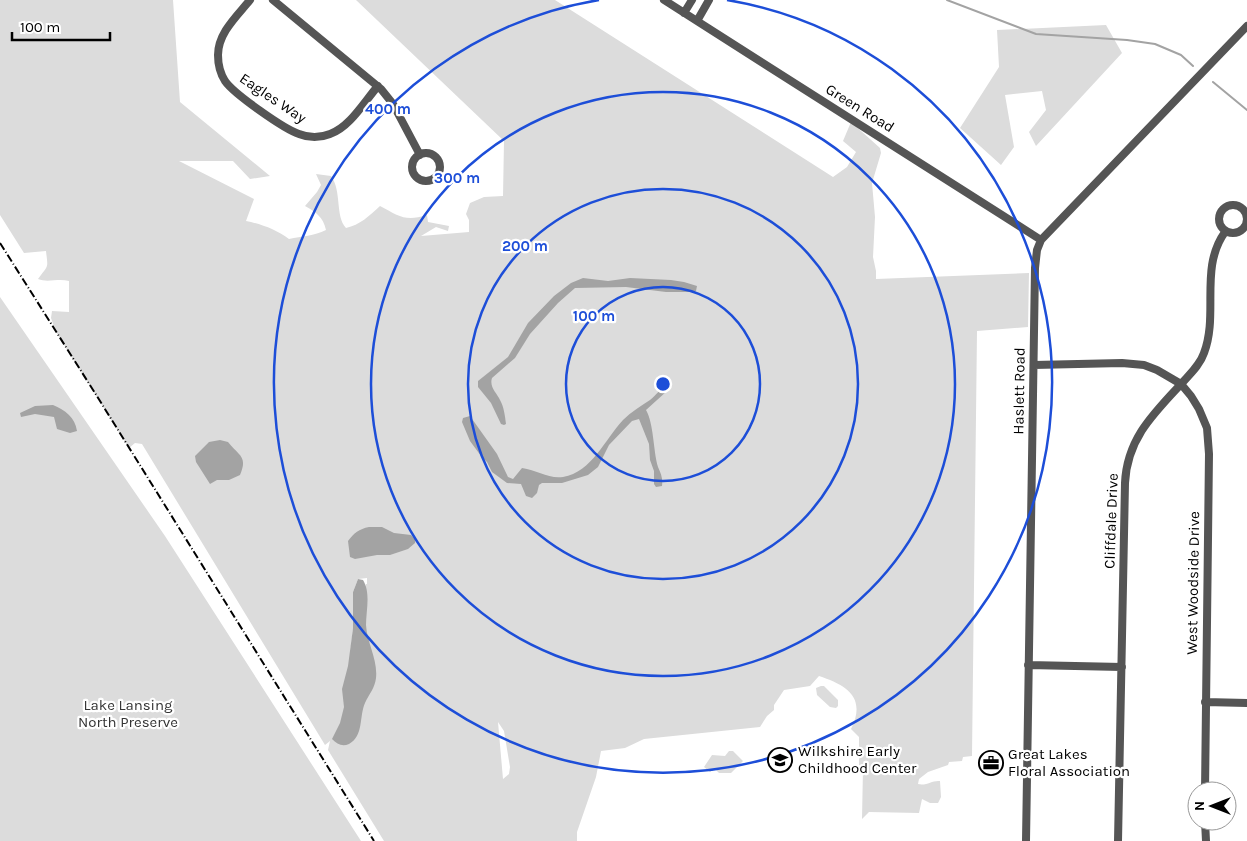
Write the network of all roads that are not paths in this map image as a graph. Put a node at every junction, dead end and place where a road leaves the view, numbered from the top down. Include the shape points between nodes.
1 (250, 0) edge
2 (273, 0) edge
3 (664, 0) edge
4 (692, 0) edge
5 (709, 0) edge
6 (684, 13) junction
7 (697, 21) junction
8 (1247, 26) edge
9 (378, 86) junction
10 (420, 155) dead end
11 (1226, 232) dead end
12 (1041, 240) junction
13 (1034, 365) junction
14 (1180, 384) junction
15 (1028, 666) junction
16 (1122, 667) junction
17 (1205, 702) junction
18 (1247, 703) edge
19 (1205, 781) edge
20 (1026, 841) edge
21 (1118, 841) edge

1 - 9 street, Eagles Way via 223,35 218,51 220,70 234,91 288,129 310,137 336,132
2 - 9 street
3 - 6 street, Green Road
4 - 6 street
5 - 7 street
6 - 7 street, Green Road
7 - 12 street, Green Road
8 - 12 street
9 - 10 street via 393,104
11 - 14 street, Cliffdale Drive via 1211,265 1208,341 1204,355
12 - 13 street, Haslett Road via 1035,268
13 - 14 street, West Woodside Drive via 1133,363 1151,367
13 - 15 street, Haslett Road
14 - 16 street, Cliffdale Drive via 1138,436 1127,464
14 - 17 street, West Woodside Drive via 1203,415 1209,444
15 - 16 street
15 - 20 street, Haslett Road
16 - 21 street, Cliffdale Drive
17 - 18 street
17 - 19 street, West Woodside Drive

